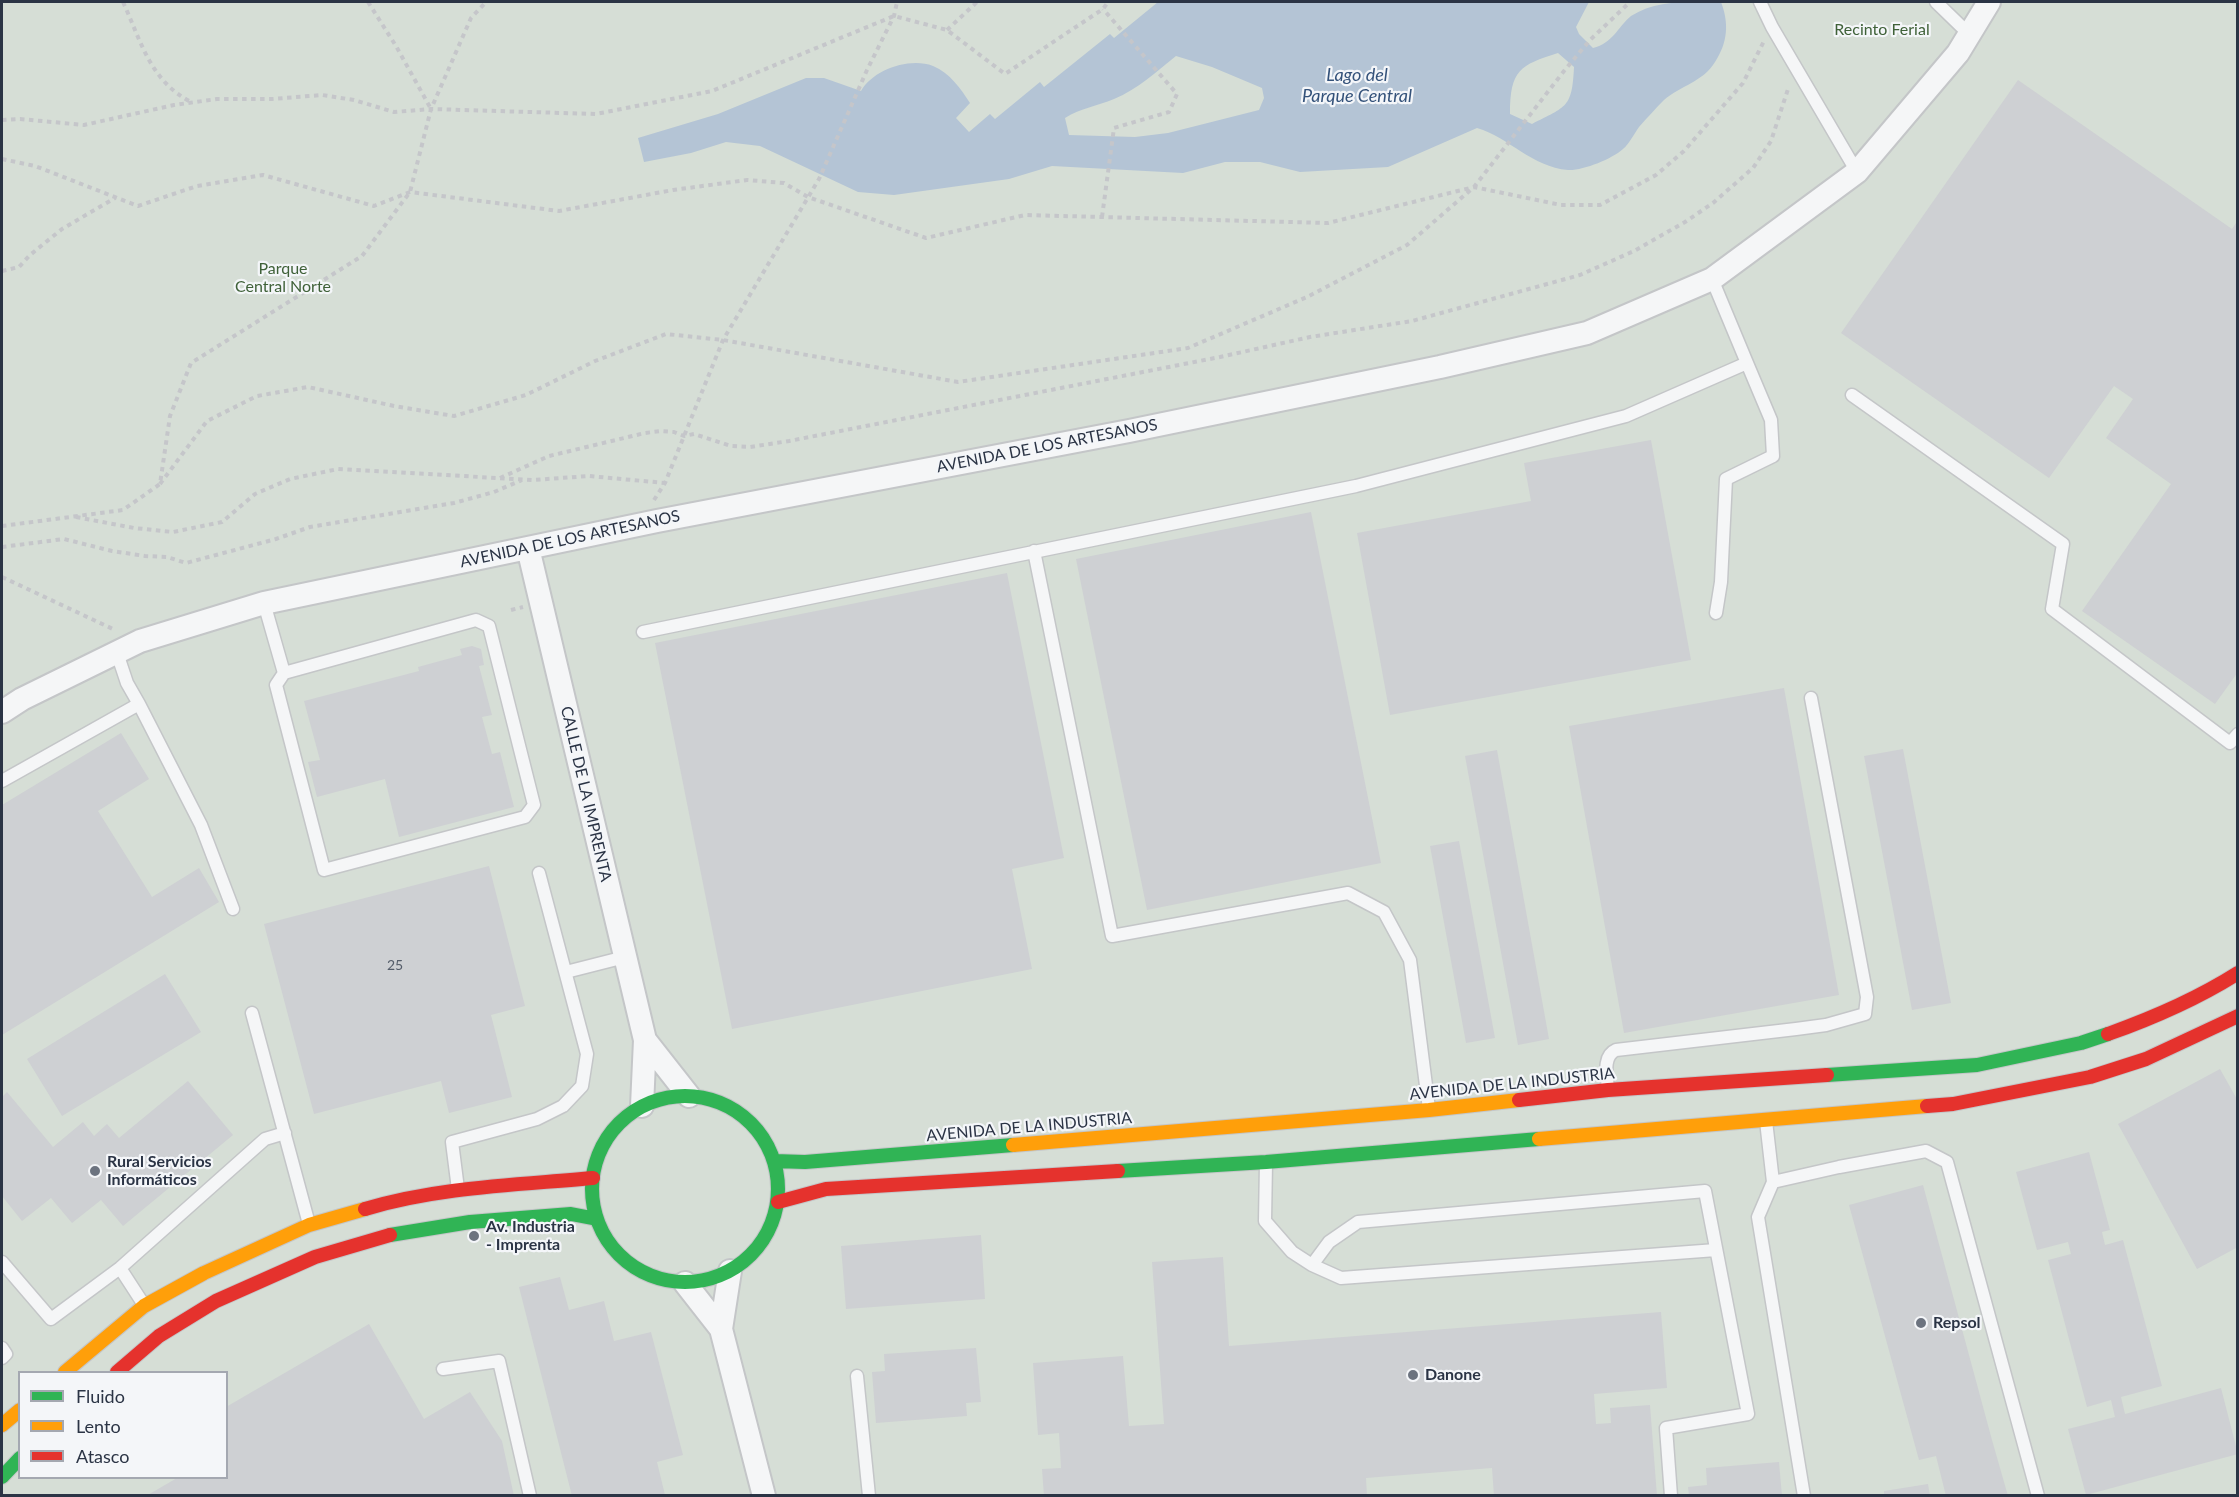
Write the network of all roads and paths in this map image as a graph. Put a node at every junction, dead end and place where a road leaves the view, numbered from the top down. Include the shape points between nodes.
1 (123, 2) edge
2 (368, 2) edge
3 (486, 2) edge
4 (897, 2) edge
5 (977, 2) edge
6 (1108, 2) edge
7 (1630, 2) edge
8 (1760, 2) edge
9 (1936, 2) edge
10 (1989, 2) edge
11 (1103, 9) junction
12 (894, 16) junction
13 (1772, 27) junction
14 (947, 30) junction
15 (1970, 35) junction
16 (1796, 68) junction
17 (192, 102) junction
18 (431, 110) junction
19 (2, 120) edge
20 (2, 159) edge
21 (1857, 172) junction
22 (1474, 187) junction
23 (410, 192) junction
24 (808, 197) junction
25 (116, 198) junction
26 (1102, 217) junction
27 (2, 271) edge
28 (1712, 279) junction
29 (723, 340) junction
30 (1747, 363) junction
31 (1852, 395) dead end
32 (684, 436) junction
33 (500, 478) junction
34 (523, 479) junction
35 (665, 483) junction
36 (160, 484) junction
37 (72, 517) junction
38 (657, 521) junction
39 (2, 526) edge
40 (2, 547) edge
41 (528, 548) junction
42 (1034, 551) junction
43 (2, 577) edge
44 (264, 603) junction
45 (1716, 613) dead end
46 (643, 632) dead end
47 (140, 641) junction
48 (117, 652) junction
49 (284, 673) junction
50 (1812, 698) dead end
51 (139, 704) junction
52 (2, 712) edge
53 (2238, 734) edge
54 (2, 781) edge
55 (539, 873) dead end
56 (233, 909) dead end
57 (625, 957) junction
58 (566, 972) junction
59 (2238, 973) edge
60 (252, 1013) dead end
61 (2238, 1016) edge
62 (645, 1040) junction
63 (1608, 1090) junction
64 (689, 1096) junction
65 (642, 1106) junction
66 (1429, 1110) junction
67 (1766, 1119) junction
68 (285, 1133) junction
69 (774, 1161) junction
70 (1266, 1162) junction
71 (592, 1178) junction
72 (1773, 1182) junction
73 (458, 1191) junction
74 (778, 1202) junction
75 (597, 1219) junction
76 (309, 1225) junction
77 (1716, 1250) junction
78 (2, 1262) edge
79 (1312, 1265) junction
80 (120, 1268) junction
81 (730, 1271) junction
82 (685, 1283) junction
83 (144, 1306) junction
84 (722, 1329) junction
85 (2, 1348) edge
86 (2, 1358) edge
87 (443, 1369) dead end
88 (65, 1371) edge
89 (118, 1371) edge
90 (857, 1376) dead end
91 (18, 1412) edge
92 (2, 1425) edge
93 (18, 1460) edge
94 (2, 1476) edge
95 (530, 1496) edge
96 (764, 1496) edge
97 (869, 1496) edge
98 (1671, 1496) edge
99 (1804, 1496) edge
100 (2038, 1496) edge

1 - 17 path via 152,69 176,94
2 - 18 path
3 - 18 path via 471,18
4 - 12 path
5 - 14 path
6 - 11 path
7 - 22 path via 1590,40
8 - 13 lane
9 - 15 lane
10 - 15 street, AVENIDA DE LOS ARTESANOS
11 - 14 path via 1005,74
11 - 26 path via 1177,94 1170,112 1114,129
12 - 14 path
12 - 18 path via 712,92 596,114
12 - 24 path
13 - 16 lane
13 - 22 path via 1743,83 1684,151 1656,175 1600,205 1561,205
15 - 21 street, AVENIDA DE LOS ARTESANOS
16 - 21 lane
16 - 32 path via 1771,141 1753,168 1685,222 1625,256 1580,275 1412,321 1310,337 789,441 750,447 731,446 694,434
17 - 18 path via 322,95 394,112
17 - 19 path via 84,125
18 - 23 path
20 - 25 path via 35,166
21 - 28 street, AVENIDA DE LOS ARTESANOS
22 - 26 path via 1328,223
22 - 29 path via 1407,245 1306,297 1188,348 958,382
23 - 24 path via 559,211 747,180 784,183
23 - 25 path via 374,206 263,175 197,186 138,206
23 - 36 path via 362,256 191,363 170,416
24 - 26 path via 926,238 1025,216
24 - 29 path
25 - 27 path via 62,229 19,267
28 - 30 lane
28 - 38 street, AVENIDA DE LOS ARTESANOS via 1587,333 1440,367
29 - 32 path
29 - 36 path via 666,334 526,395 454,416 308,387 257,396 207,422
30 - 42 lane via 1626,416 1356,486
30 - 45 lane via 1772,420 1773,456 1726,479
31 - 53 lane via 2063,544 2052,609 2230,743
32 - 33 path via 645,433 549,456
32 - 35 path
33 - 34 path
33 - 37 path via 338,470 290,479 255,494 222,522 173,532
34 - 35 path via 589,476
34 - 40 path via 454,503 310,527 186,563 64,539
35 - 38 path via 653,502
36 - 37 path via 123,510
37 - 39 path
38 - 41 street, AVENIDA DE LOS ARTESANOS
41 - 44 street, AVENIDA DE LOS ARTESANOS
41 - 57 street, CALLE DE LA IMPRENTA
42 - 46 lane
42 - 66 lane via 1112,936 1348,893 1384,912 1410,960
43 - 47 path
44 - 47 street, AVENIDA DE LOS ARTESANOS
44 - 49 lane
47 - 48 street, AVENIDA DE LOS ARTESANOS
48 - 51 lane
48 - 52 street, AVENIDA DE LOS ARTESANOS
49 - 49 lane via 476,620 489,626 534,805 525,818 324,870 276,685
50 - 63 lane via 1867,997 1865,1014 1796,1029 1612,1051 1607,1059
51 - 54 lane
51 - 56 lane via 201,825
55 - 58 lane
57 - 58 lane
57 - 62 street, CALLE DE LA IMPRENTA
58 - 73 lane via 587,1054 582,1086 563,1106 537,1119 452,1142
59 - 63 street, AVENIDA DE LA INDUSTRIA via 2157,1015 2092,1039 1977,1065
60 - 68 lane
61 - 67 street via 2146,1059 2090,1077 1953,1104
62 - 64 street, CALLE DE LA IMPRENTA
62 - 65 street, CALLE DE LA IMPRENTA
63 - 66 street, AVENIDA DE LA INDUSTRIA
64 - 65 street via 664,1098
64 - 69 street via 717,1101 742,1115 761,1135
65 - 71 street via 618,1124 601,1149
66 - 69 street, AVENIDA DE LA INDUSTRIA via 817,1161
67 - 70 street
67 - 72 lane
68 - 76 lane
68 - 80 lane via 265,1139
69 - 74 street
70 - 74 street via 826,1189
70 - 79 lane via 1265,1221 1292,1252
71 - 73 street
71 - 75 street
72 - 99 lane via 1758,1217
72 - 100 lane via 1926,1151 1947,1162
73 - 76 street via 384,1203
74 - 81 street via 769,1230 753,1254
75 - 82 street via 610,1245 631,1265 657,1278
75 - 89 street via 571,1214 470,1222 387,1235 315,1257 216,1301 159,1336
76 - 83 street via 204,1273
77 - 79 lane via 1341,1278
77 - 79 lane via 1705,1191 1358,1222 1329,1242
77 - 98 lane via 1748,1414 1666,1428
78 - 80 lane via 51,1319
80 - 83 lane
81 - 82 street via 709,1280
81 - 84 street
82 - 84 street
83 - 88 street
84 - 96 street
85 - 86 lane via 6,1354
87 - 95 lane via 499,1361
90 - 97 lane
91 - 92 street
93 - 94 street

